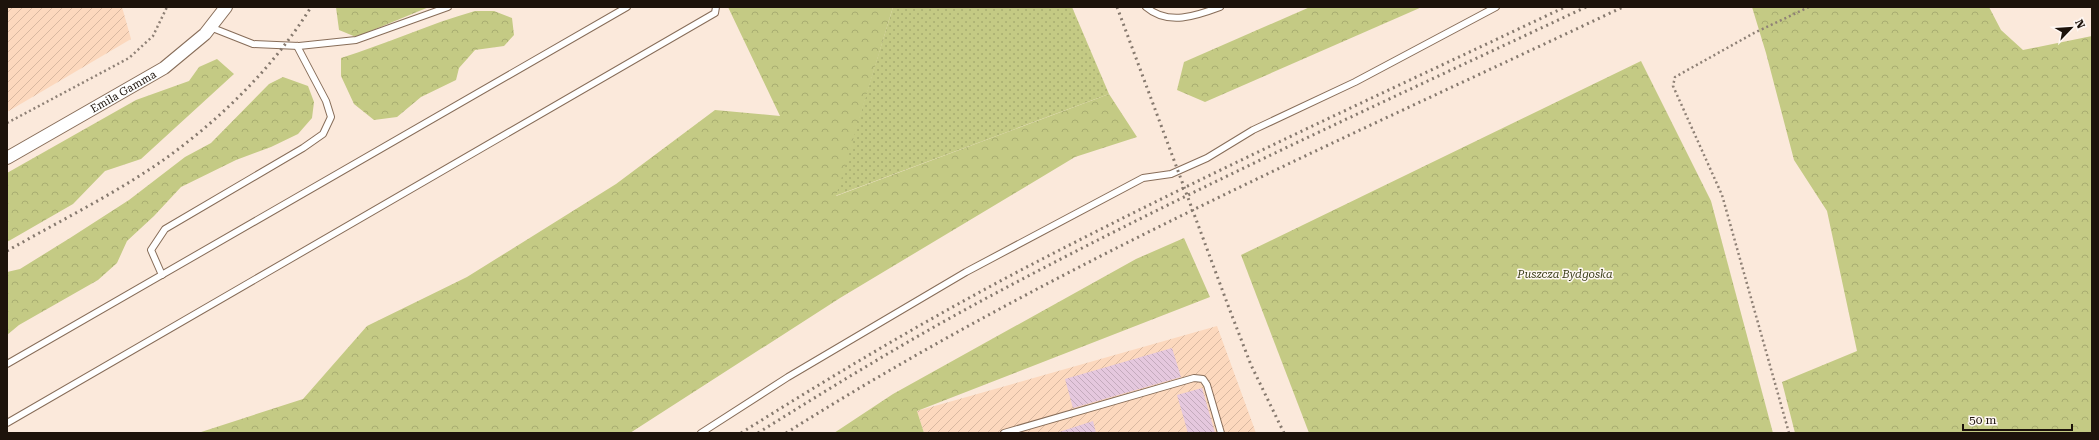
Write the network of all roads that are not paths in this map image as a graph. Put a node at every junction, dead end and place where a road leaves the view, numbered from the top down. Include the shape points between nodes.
1 (226, 7) edge
2 (448, 7) edge
3 (627, 7) edge
4 (716, 7) edge
5 (1146, 7) edge
6 (1220, 7) edge
7 (1496, 7) edge
8 (210, 27) junction
9 (297, 46) junction
10 (7, 158) edge
11 (162, 275) junction
12 (7, 364) edge
13 (7, 423) edge
14 (701, 433) edge
15 (1004, 433) edge
16 (1221, 433) edge

1 - 8 street, Emila Gamma
2 - 9 lane via 356,40
3 - 11 lane
4 - 13 lane via 715,13
5 - 6 lane via 1153,13 1168,18 1194,17
7 - 14 lane via 1355,82 1253,130 1207,158 1171,174 1143,178 966,272 788,377
8 - 9 lane via 253,44
8 - 10 street, Emila Gamma via 164,68
9 - 11 lane via 326,100 331,117 323,134 165,229 151,250
11 - 12 lane
15 - 16 lane via 1194,378 1203,379 1207,385

